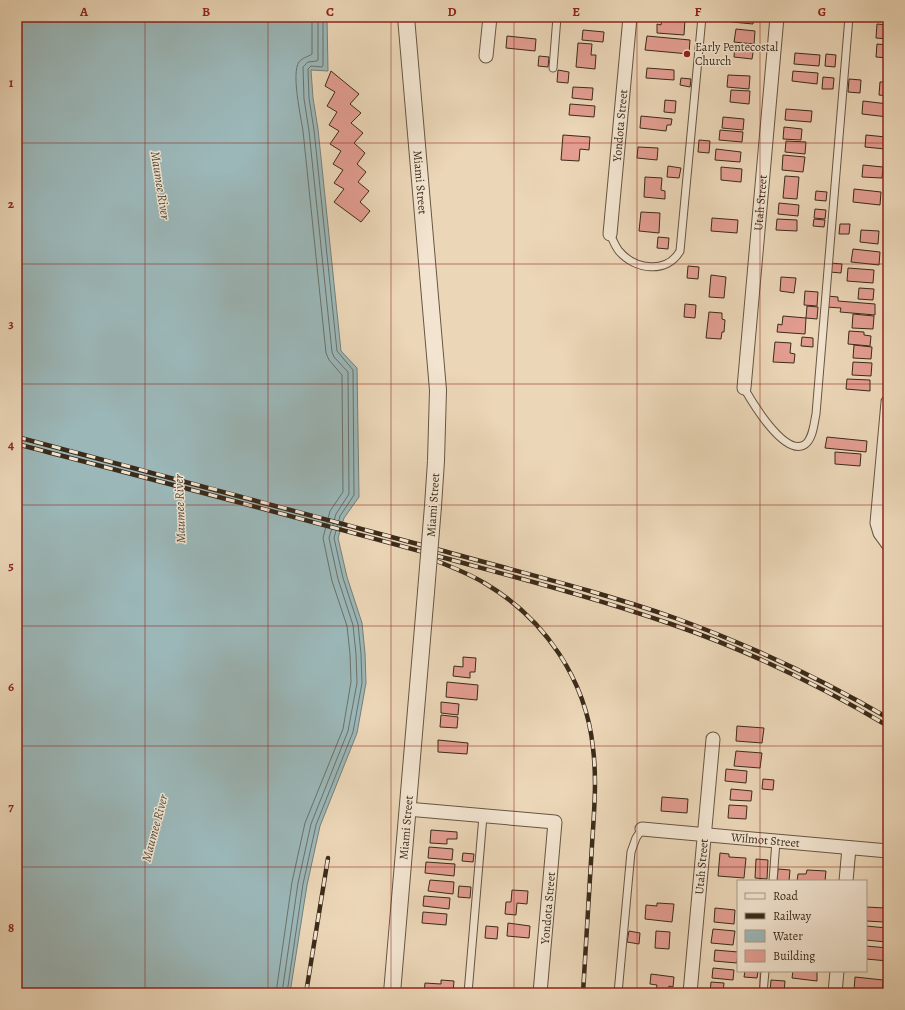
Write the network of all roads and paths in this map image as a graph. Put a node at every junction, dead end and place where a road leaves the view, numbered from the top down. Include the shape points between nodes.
1 (406, 17) edge
2 (490, 17) edge
3 (557, 17) edge
4 (630, 17) edge
5 (702, 17) edge
6 (777, 17) edge
7 (850, 17) edge
8 (486, 56) dead end
9 (553, 68) dead end
10 (610, 234) joint
11 (744, 388) joint
12 (888, 402) edge
13 (888, 544) edge
14 (713, 739) dead end
15 (407, 809) junction
16 (484, 816) junction
17 (642, 829) joint
18 (704, 835) junction
19 (776, 841) junction
20 (849, 848) junction
21 (888, 851) edge
22 (773, 880) edge
23 (846, 880) edge
24 (765, 972) edge
25 (837, 972) edge
26 (392, 993) edge
27 (468, 993) edge
28 (540, 993) edge
29 (618, 993) edge
30 (690, 993) edge
31 (763, 993) edge
32 (835, 993) edge

1 - 15 street, Miami Street, bridge via 438,390 433,506
2 - 8 street
3 - 9 lane
4 - 10 street, Yondota Street
5 - 10 lane via 680,251 677,257 663,266 644,266 619,251
6 - 11 street, Utah Street
7 - 11 lane via 816,414 809,439 804,445 792,446 773,430
12 - 13 street via 877,523
14 - 18 street, Utah Street
15 - 16 street
15 - 26 street, Miami Street
16 - 27 lane
16 - 28 street, Yondota Street via 555,822
17 - 18 street, Wilmot Street
17 - 29 lane via 631,852
18 - 19 street, Wilmot Street
18 - 30 street, Utah Street
19 - 20 street, Wilmot Street
19 - 22 lane
20 - 21 street, Wilmot Street
20 - 23 street
24 - 31 lane
25 - 32 street

